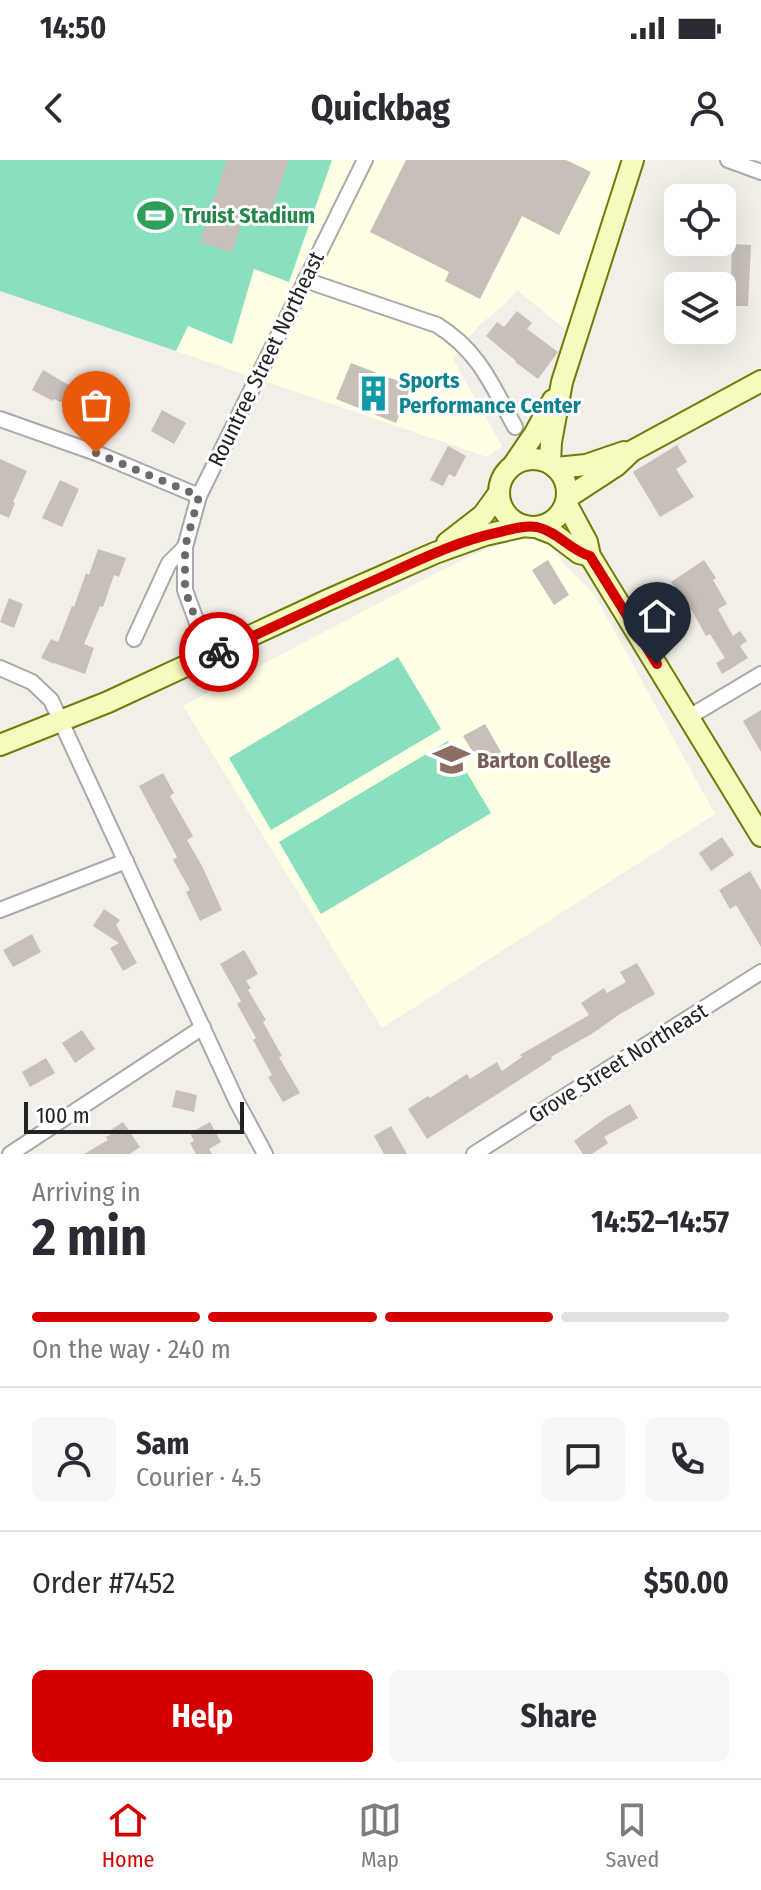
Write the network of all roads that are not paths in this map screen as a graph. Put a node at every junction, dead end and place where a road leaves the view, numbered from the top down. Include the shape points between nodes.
1 (365, 160) edge
2 (633, 160) edge
3 (728, 160) edge
4 (761, 172) edge
5 (305, 280) junction
6 (761, 381) edge
7 (562, 382) junction
8 (0, 419) edge
9 (515, 427) dead end
10 (632, 451) junction
11 (514, 464) junction
12 (553, 466) junction
13 (499, 493) junction
14 (199, 496) junction
15 (566, 501) junction
16 (531, 527) junction
17 (185, 547) junction
18 (435, 553) junction
19 (590, 556) junction
20 (134, 639) dead end
21 (209, 656) junction
22 (0, 668) edge
23 (761, 674) edge
24 (689, 717) junction
25 (61, 721) junction
26 (0, 745) edge
27 (761, 836) edge
28 (126, 861) junction
29 (0, 910) edge
30 (761, 972) edge
31 (203, 1027) junction
32 (10, 1154) edge
33 (265, 1154) edge
34 (474, 1154) edge

1 - 5 street, Rountree Street Northeast
2 - 7 street
3 - 4 street
5 - 9 street via 456,336 481,366
5 - 14 street, Rountree Street Northeast
6 - 10 street
7 - 11 street
7 - 12 street via 551,442
8 - 14 street
10 - 12 street via 586,465
10 - 15 street
11 - 12 street via 536,459
11 - 13 street
12 - 15 street via 563,476
13 - 16 street via 506,514
13 - 18 street via 483,515
14 - 17 street, Rountree Street Northeast
15 - 16 street via 555,519
15 - 19 street
16 - 18 street via 485,535
16 - 19 street
17 - 20 street via 169,563
17 - 21 street, Rountree Street Northeast via 185,590
18 - 21 street
19 - 24 street
21 - 25 street
22 - 25 street via 42,689
23 - 24 street
24 - 27 street
25 - 26 street
25 - 28 street
28 - 29 street
28 - 31 street
30 - 34 street, Grove Street Northeast
31 - 32 street
31 - 33 street

